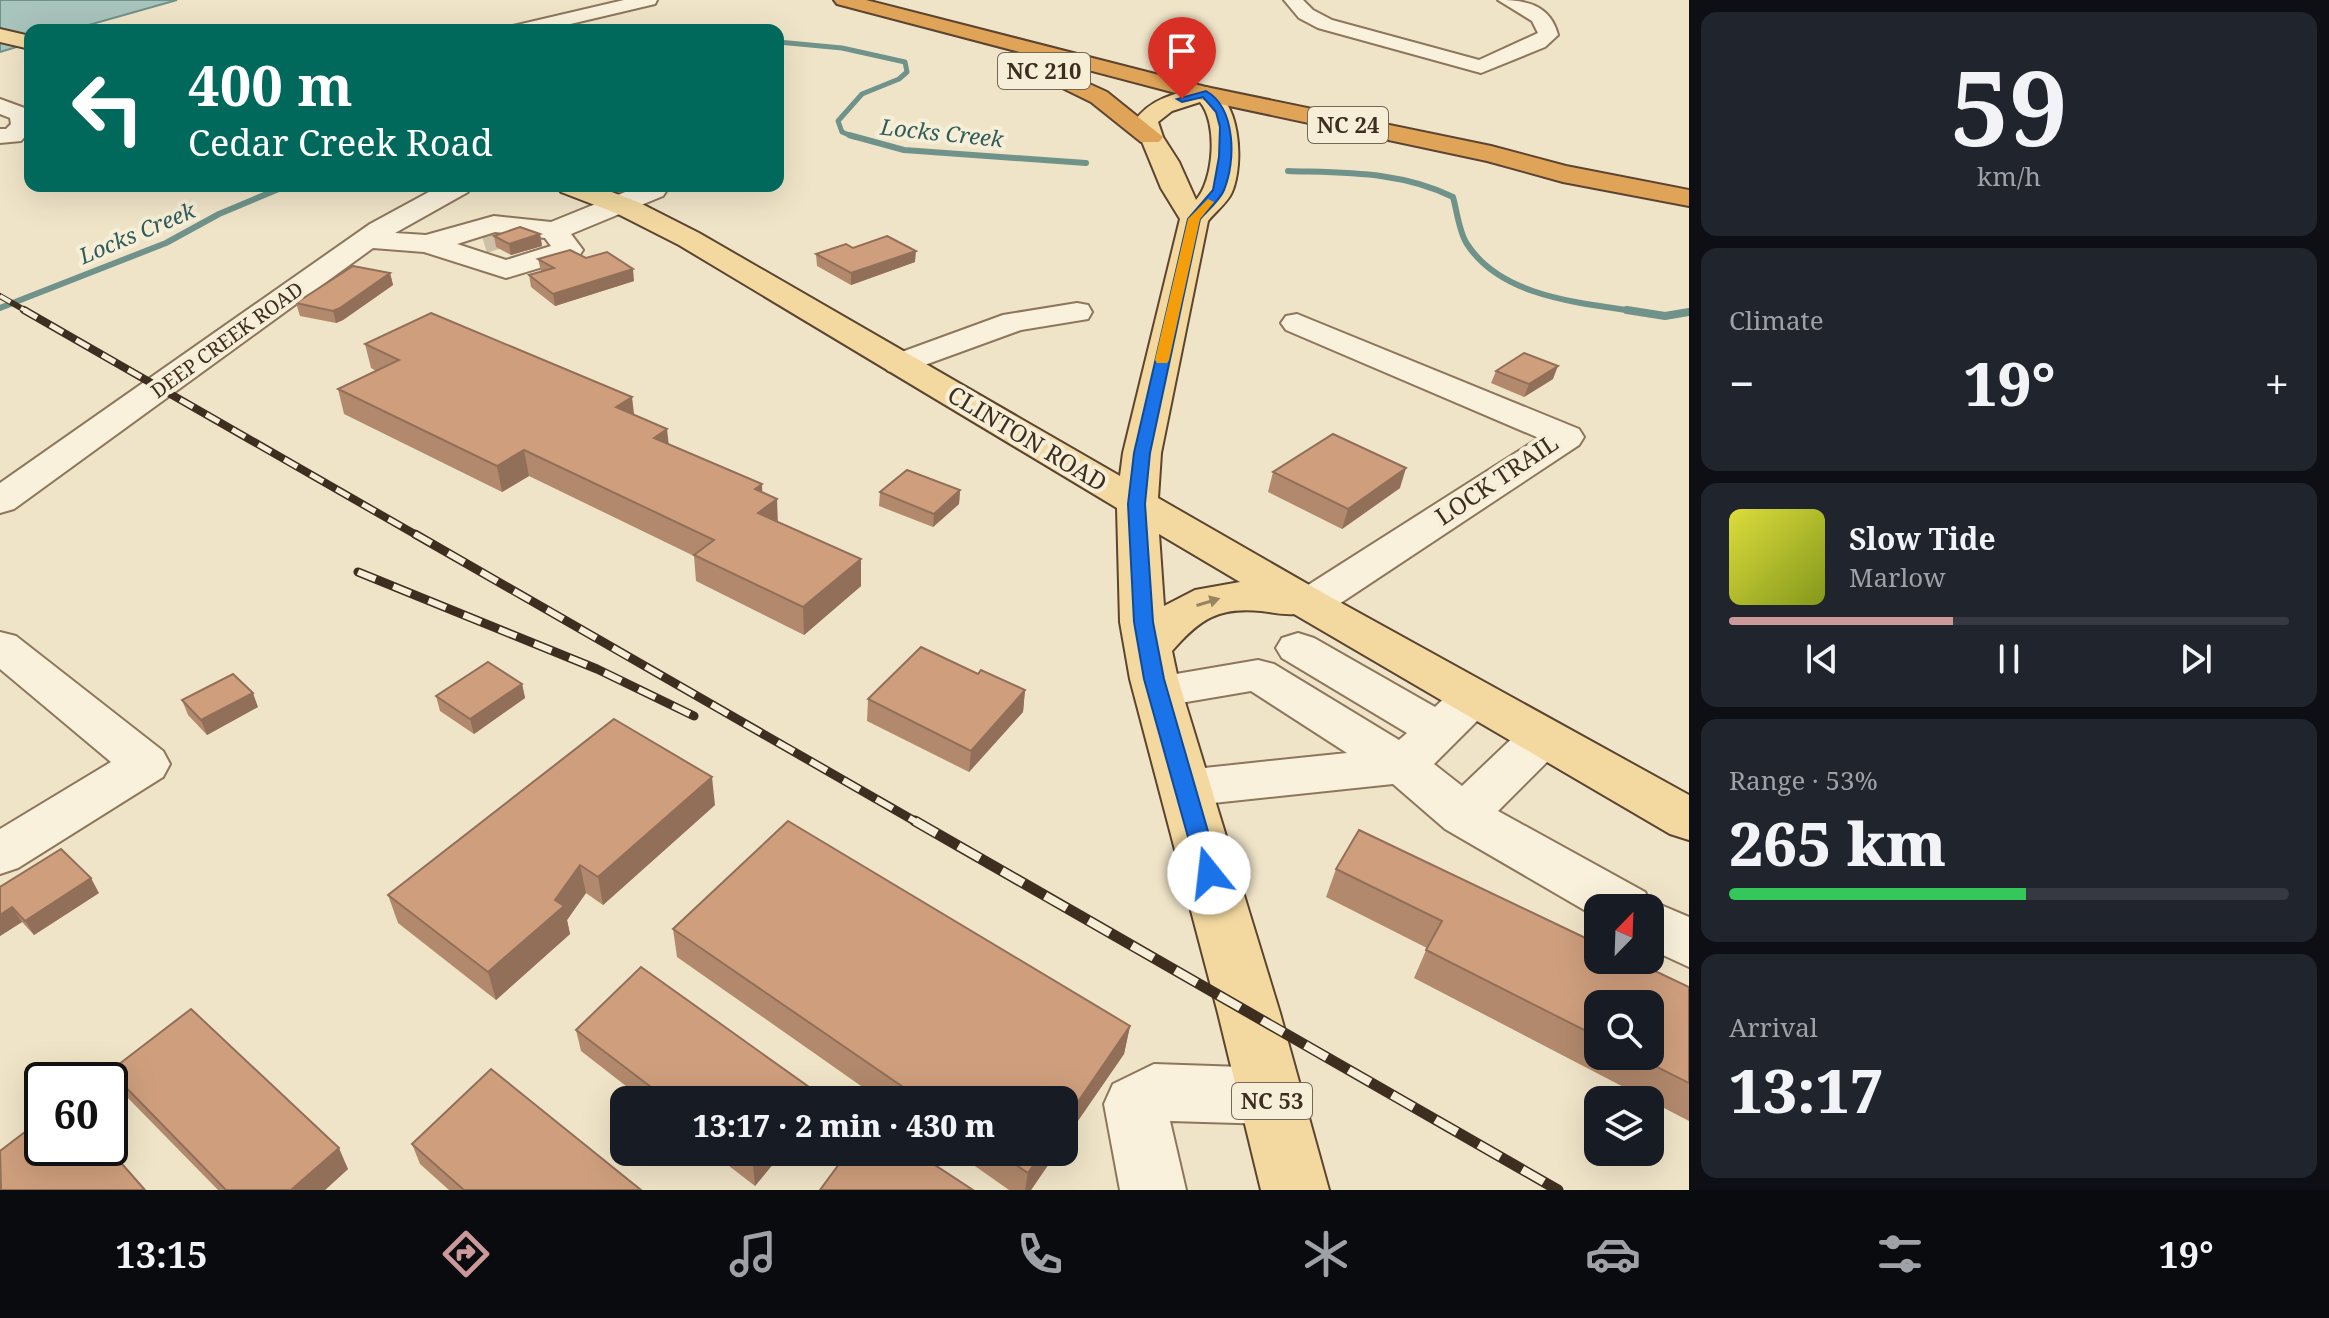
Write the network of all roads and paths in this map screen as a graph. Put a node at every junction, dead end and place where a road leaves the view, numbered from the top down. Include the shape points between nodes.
1 (648, 0) edge
2 (844, 0) edge
3 (1293, 0) edge
4 (1515, 1) edge
5 (546, 24) edge
6 (927, 24) junction
7 (0, 35) edge
8 (24, 41) edge
9 (1206, 94) junction
10 (0, 106) edge
11 (1295, 114) junction
12 (1226, 135) junction
13 (10, 137) edge
14 (1150, 137) junction
15 (1491, 154) junction
16 (1689, 184) edge
17 (449, 192) edge
18 (586, 192) edge
19 (649, 192) edge
20 (1689, 198) edge
21 (618, 205) junction
22 (1194, 219) junction
23 (367, 239) junction
24 (1077, 312) dead end
25 (1297, 323) dead end
26 (900, 364) junction
27 (0, 501) edge
28 (1137, 504) junction
29 (1315, 625) junction
30 (0, 646) edge
31 (1153, 669) junction
32 (1258, 675) junction
33 (1473, 698) junction
34 (1440, 731) junction
35 (1542, 738) junction
36 (1403, 765) junction
37 (1185, 788) junction
38 (1463, 815) junction
39 (1689, 820) edge
40 (0, 854) edge
41 (1601, 894) edge
42 (1664, 930) edge
43 (1689, 944) edge
44 (1271, 1096) junction
45 (1153, 1190) edge
46 (1295, 1190) edge

1 - 5 street
2 - 6 highway, NC 24
3 - 4 street via 1325,24 1481,67 1548,35 1545,23
6 - 9 highway, NC 24
6 - 14 highway, NC 210 via 1080,87
7 - 8 main road
9 - 11 highway, NC 24
9 - 12 main road via 1221,111
9 - 14 main road via 1150,114
10 - 13 street via 21,114 23,125
11 - 12 highway via 1253,120
11 - 15 highway, NC 24
12 - 22 main road, NC 53 via 1219,191
14 - 22 main road
15 - 16 highway, NC 24
15 - 20 highway, NC 24
17 - 23 street, DEEP CREEK ROAD
18 - 21 main road, CLINTON ROAD
19 - 21 street
21 - 23 street via 512,244
21 - 26 main road, CLINTON ROAD via 689,239
22 - 28 main road, NC 53 via 1142,453
23 - 27 street, DEEP CREEK ROAD
24 - 26 street via 1014,322
25 - 29 street, LOCK TRAIL via 1566,437
26 - 28 main road, CLINTON ROAD
28 - 29 main road, CLINTON ROAD
28 - 31 main road, NC 53 via 1143,622
31 -> 29 main road via 1173,619 1204,601 1246,594
29 - 32 street
29 - 33 main road, CLINTON ROAD
29 - 34 street
30 - 40 street via 146,764
31 - 32 street
31 - 37 main road, NC 53
32 - 36 street
33 - 34 street
33 - 35 main road, CLINTON ROAD
34 - 36 street
35 - 38 street
35 - 39 main road, CLINTON ROAD
36 - 37 street
36 - 38 street
37 - 44 main road, NC 53
38 - 41 street
42 - 43 street
44 - 45 street via 1154,1092 1135,1104
44 - 46 main road, NC 53

